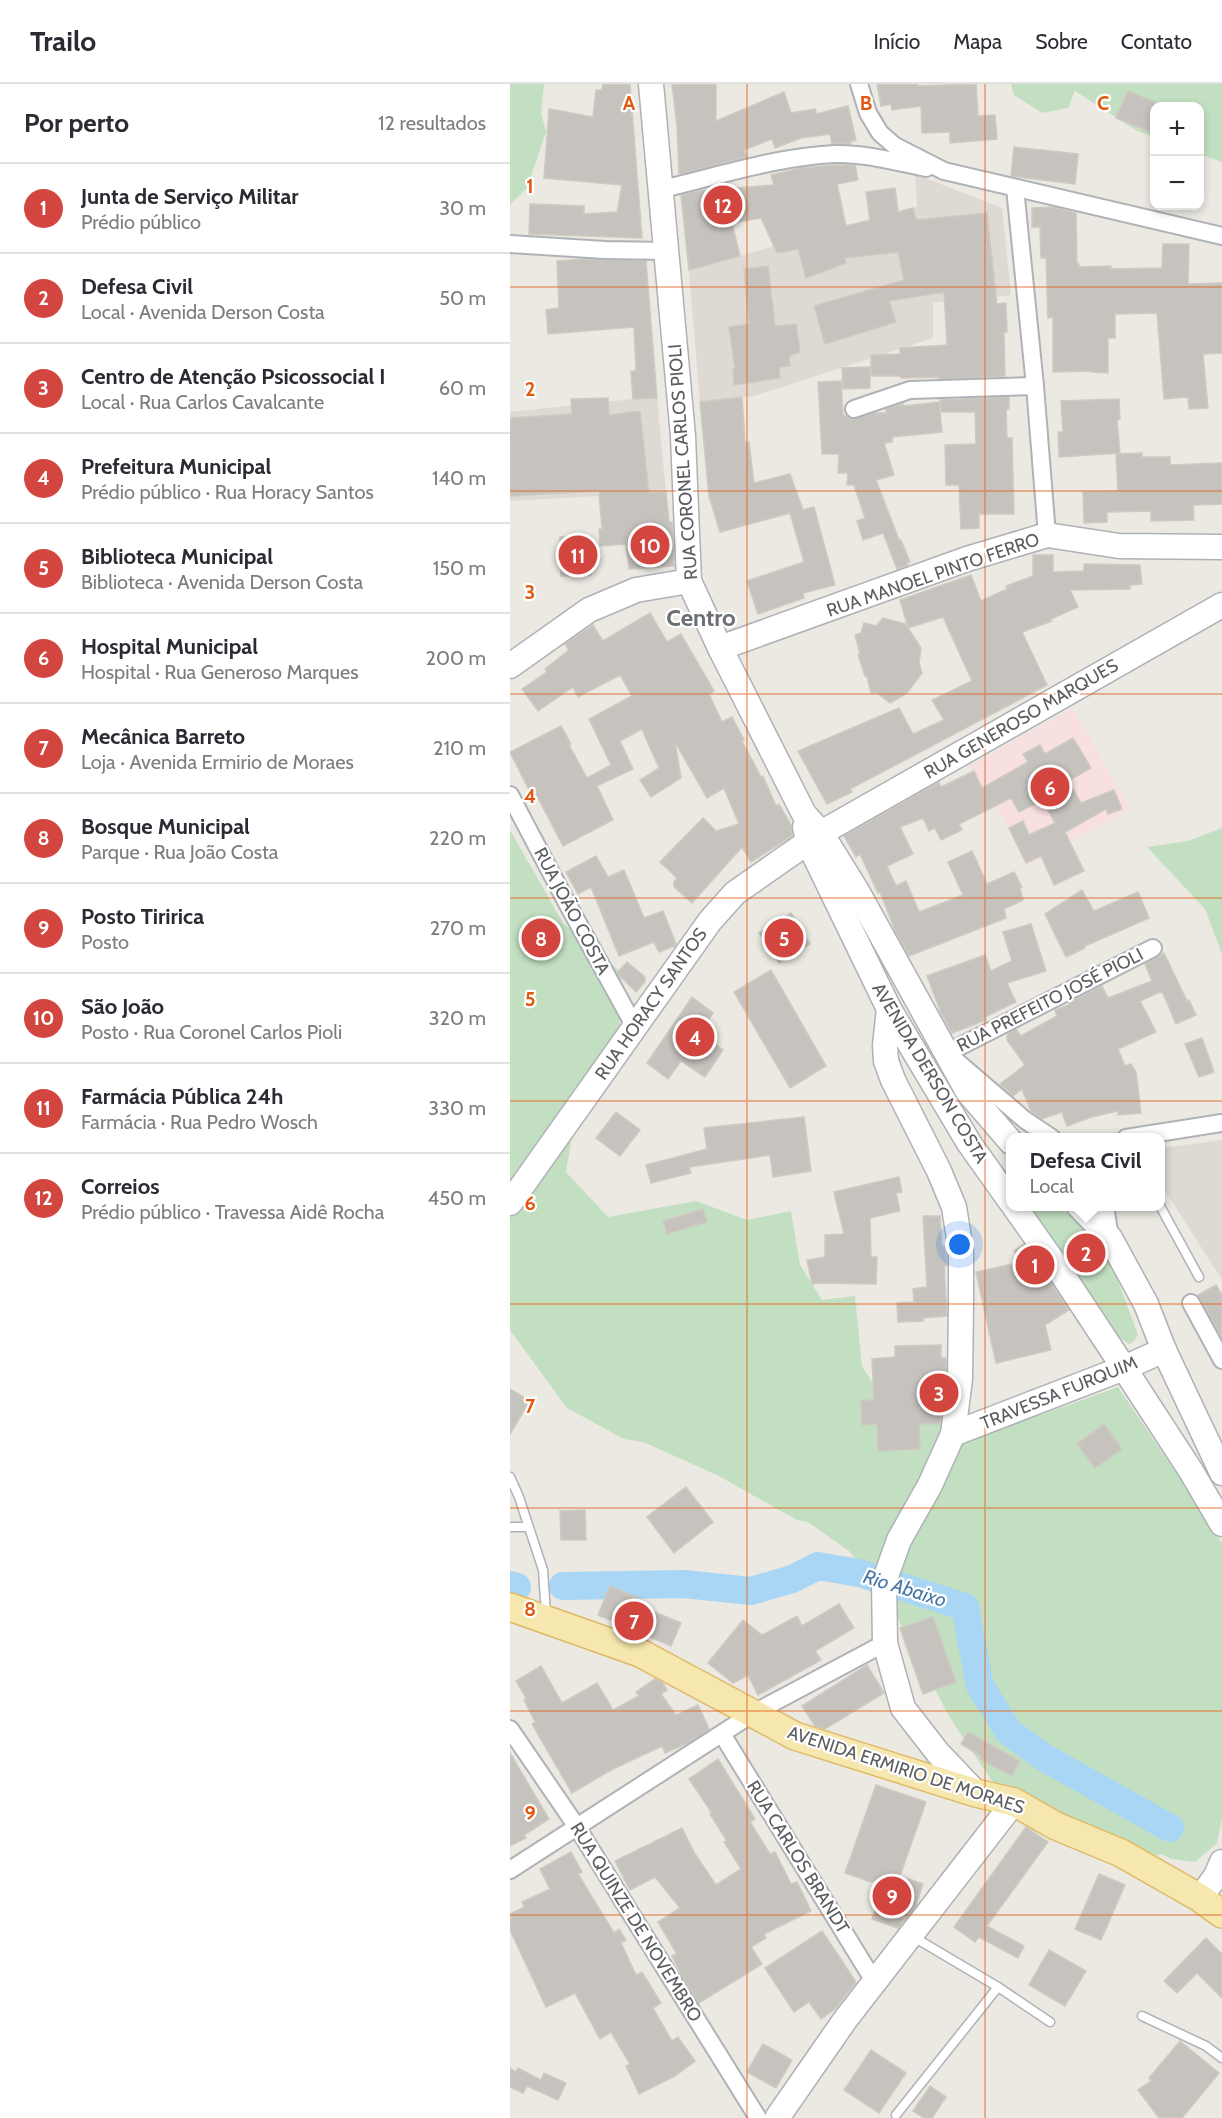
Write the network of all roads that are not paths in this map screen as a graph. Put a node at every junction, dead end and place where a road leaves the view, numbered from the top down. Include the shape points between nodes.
1 (651, 84) edge
2 (860, 84) edge
3 (944, 171) junction
4 (1015, 188) junction
5 (662, 189) junction
6 (1222, 236) edge
7 (510, 244) edge
8 (667, 251) junction
9 (1035, 386) junction
10 (854, 409) dead end
11 (1047, 535) junction
12 (1222, 547) edge
13 (690, 581) junction
14 (1222, 605) edge
15 (720, 648) junction
16 (510, 666) edge
17 (510, 795) edge
18 (814, 838) junction
19 (1153, 948) dead end
20 (889, 1010) junction
21 (635, 1027) junction
22 (947, 1053) junction
23 (1222, 1123) edge
24 (1046, 1133) edge
25 (1153, 1133) edge
26 (1006, 1136) edge
27 (1006, 1185) edge
28 (510, 1203) edge
29 (1018, 1211) edge
30 (1084, 1211) edge
31 (1106, 1211) edge
32 (1163, 1211) edge
33 (1110, 1238) junction
34 (1199, 1277) dead end
35 (1191, 1303) dead end
36 (1164, 1350) junction
37 (1222, 1360) edge
38 (1124, 1368) junction
39 (953, 1434) junction
40 (1222, 1473) edge
41 (510, 1477) edge
42 (1222, 1524) edge
43 (510, 1527) edge
44 (528, 1527) junction
45 (510, 1607) edge
46 (546, 1619) junction
47 (885, 1643) junction
48 (752, 1714) junction
49 (510, 1729) edge
50 (722, 1734) junction
51 (976, 1793) junction
52 (1014, 1802) junction
53 (577, 1827) junction
54 (1222, 1862) edge
55 (510, 1870) edge
56 (1200, 1898) junction
57 (1222, 1914) edge
58 (910, 1935) junction
59 (874, 1981) junction
60 (998, 1987) junction
61 (1142, 2016) dead end
62 (1050, 2022) dead end
63 (1222, 2058) edge
64 (896, 2115) dead end
65 (758, 2118) edge
66 (777, 2118) edge

1 - 5 street, RUA CORONEL CARLOS PIOLI
2 - 3 street via 868,113 880,133 895,146
3 - 4 street
3 - 5 street via 834,154 778,162
4 - 6 street
4 - 9 street
5 - 8 street, RUA CORONEL CARLOS PIOLI
7 - 8 street
8 - 13 street, RUA CORONEL CARLOS PIOLI via 683,436
9 - 10 street via 910,390
9 - 11 street
11 - 12 street, RUA MANOEL PINTO FERRO via 1119,546
11 - 15 street, RUA MANOEL PINTO FERRO via 967,559
13 - 15 street, RUA CORONEL CARLOS PIOLI
13 - 16 street via 636,590 589,610
14 - 18 street, RUA GENEROSO MARQUES
15 - 18 street, RUA CORONEL CARLOS PIOLI
17 - 21 street, RUA JOÃO COSTA
18 - 20 street, AVENIDA DERSON COSTA
18 - 21 street, RUA HORACY SANTOS via 735,893 710,921
18 - 22 street, AVENIDA DERSON COSTA via 857,891
19 - 22 street, RUA PREFEITO JOSÉ PIOLI
20 - 27 street, AVENIDA DERSON COSTA via 969,1143
20 - 39 street via 886,1061 954,1207 961,1251 960,1379
21 - 28 street, RUA HORACY SANTOS
22 - 24 street via 1016,1113
22 - 26 street, AVENIDA DERSON COSTA via 968,1092
23 - 25 street
29 - 38 street
30 - 33 street
31 - 33 street
32 - 34 lane
33 - 36 street via 1146,1305
35 - 37 street
36 - 38 street, TRAVESSA FURQUIM
36 - 40 street
38 - 39 street, TRAVESSA FURQUIM
38 - 42 street
39 - 47 street via 899,1540 884,1582
41 - 44 lane
43 - 44 lane
44 - 46 lane via 543,1570
45 - 46 main road, AVENIDA ERMIRIO DE MORAES
46 - 48 main road, AVENIDA ERMIRIO DE MORAES via 640,1653
47 - 48 street
47 - 51 street via 903,1708
48 - 50 street
48 - 51 main road, AVENIDA ERMIRIO DE MORAES via 795,1736
49 - 53 street, RUA QUINZE DE NOVEMBRO
50 - 53 street
50 - 59 street, RUA CARLOS BRANDT
51 - 52 main road, AVENIDA ERMIRIO DE MORAES
52 - 56 main road, AVENIDA ERMIRIO DE MORAES via 1056,1826 1121,1853
52 - 58 street
53 - 55 street
53 - 65 street, RUA QUINZE DE NOVEMBRO
54 - 56 street
56 - 57 main road, AVENIDA ERMIRIO DE MORAES
58 - 59 street
58 - 60 lane
59 - 66 street
60 - 62 lane
60 - 64 lane
61 - 63 lane via 1206,2046

